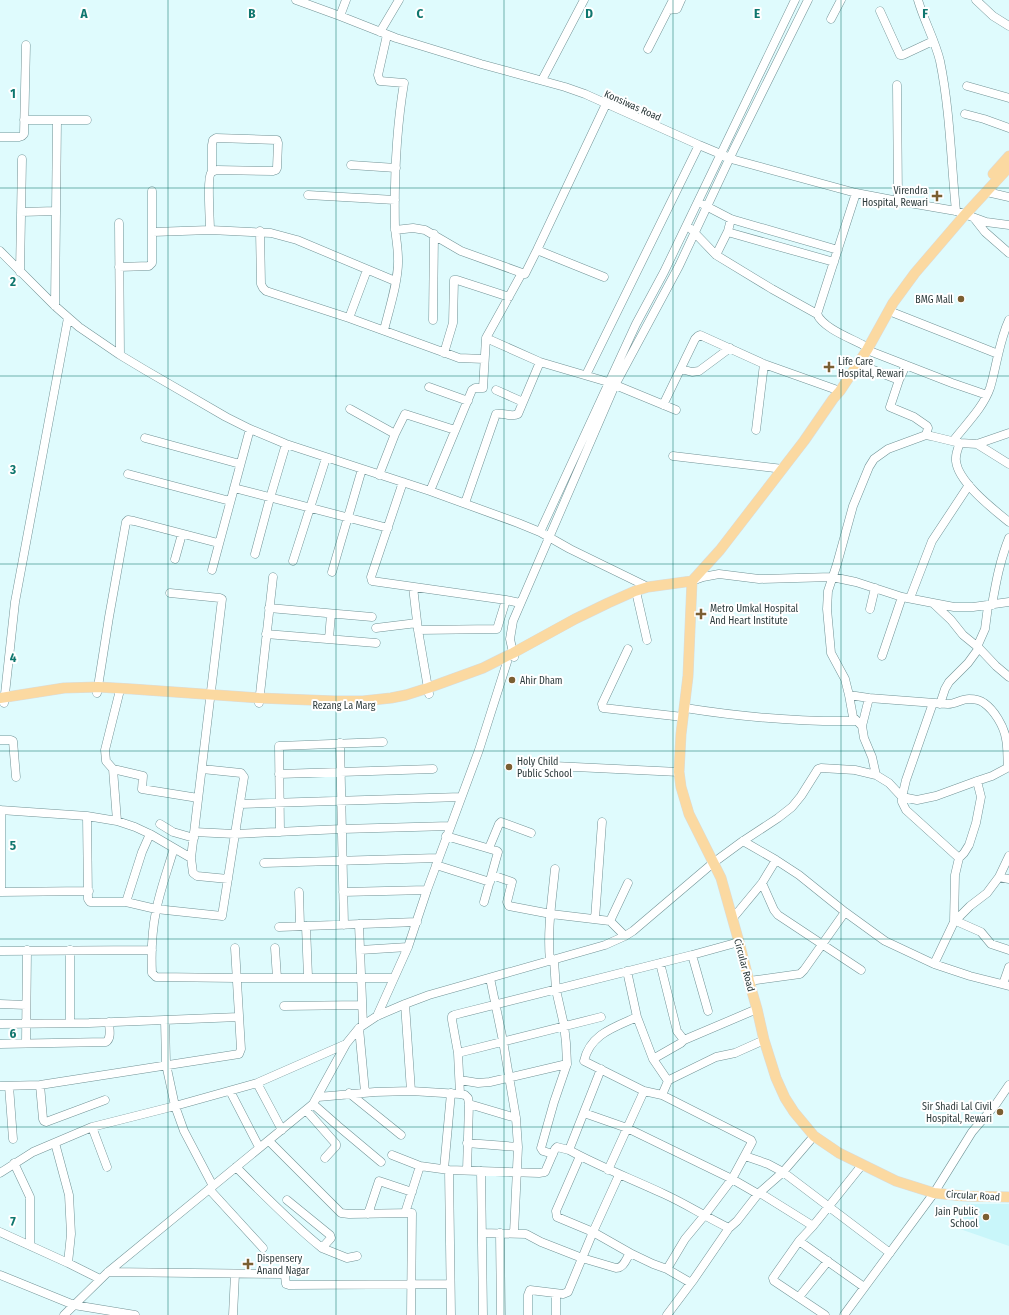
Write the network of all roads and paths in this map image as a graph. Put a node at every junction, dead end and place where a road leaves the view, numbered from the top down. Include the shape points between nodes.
1 (296, 0) edge
2 (346, 0) edge
3 (399, 0) edge
4 (584, 0) edge
5 (673, 0) edge
6 (682, 0) edge
7 (795, 0) edge
8 (808, 0) edge
9 (841, 0) edge
10 (918, 0) edge
11 (976, 0) edge
12 (668, 10) junction
13 (880, 11) dead end
14 (340, 16) junction
15 (831, 19) dead end
16 (1009, 26) edge
17 (383, 34) junction
18 (933, 41) junction
19 (26, 45) dead end
20 (648, 49) dead end
21 (542, 80) junction
22 (897, 85) dead end
23 (967, 86) dead end
24 (1009, 98) edge
25 (606, 104) junction
26 (965, 114) dead end
27 (24, 120) junction
28 (57, 120) junction
29 (87, 120) dead end
30 (1009, 128) edge
31 (0, 137) edge
32 (699, 145) junction
33 (720, 154) junction
34 (1009, 156) edge
35 (730, 158) junction
36 (22, 159) dead end
37 (351, 165) dead end
38 (1009, 167) edge
39 (396, 168) junction
40 (212, 171) junction
41 (152, 190) dead end
42 (987, 192) junction
43 (856, 193) junction
44 (308, 195) dead end
45 (1009, 197) edge
46 (395, 200) junction
47 (698, 201) junction
48 (898, 202) junction
49 (707, 207) junction
50 (21, 212) junction
51 (56, 212) junction
52 (964, 213) junction
53 (731, 219) junction
54 (119, 223) dead end
55 (686, 225) junction
56 (1009, 225) edge
57 (210, 230) junction
58 (395, 230) junction
59 (260, 231) junction
60 (728, 231) junction
61 (153, 232) junction
62 (695, 233) junction
63 (434, 234) junction
64 (537, 250) junction
65 (838, 250) junction
66 (1009, 253) edge
67 (2, 254) edge
68 (716, 255) junction
69 (834, 262) junction
70 (119, 267) junction
71 (367, 270) junction
72 (20, 272) junction
73 (522, 273) junction
74 (604, 277) dead end
75 (395, 282) junction
76 (509, 297) junction
77 (55, 306) junction
78 (889, 311) junction
79 (817, 314) junction
80 (68, 318) junction
81 (349, 318) junction
82 (433, 320) dead end
83 (1009, 320) edge
84 (384, 330) junction
85 (486, 338) junction
86 (865, 347) junction
87 (730, 348) junction
88 (444, 353) junction
89 (998, 354) junction
90 (120, 355) junction
91 (484, 359) junction
92 (540, 362) junction
93 (764, 364) junction
94 (858, 364) junction
95 (906, 365) junction
96 (681, 369) junction
97 (586, 375) junction
98 (899, 380) junction
99 (612, 384) junction
100 (429, 387) dead end
101 (496, 390) dead end
102 (836, 393) junction
103 (987, 395) junction
104 (468, 401) junction
105 (523, 402) junction
106 (663, 405) junction
107 (350, 409) dead end
108 (676, 410) dead end
109 (250, 429) junction
110 (455, 430) junction
111 (756, 430) dead end
112 (1009, 433) edge
113 (395, 434) junction
114 (926, 435) junction
115 (145, 438) dead end
116 (957, 442) junction
117 (286, 444) junction
118 (977, 444) junction
119 (673, 456) dead end
120 (326, 458) junction
121 (240, 464) junction
122 (1009, 464) edge
123 (783, 469) junction
124 (362, 470) junction
125 (128, 474) dead end
126 (379, 475) junction
127 (403, 482) junction
128 (969, 485) junction
129 (234, 488) junction
130 (430, 491) junction
131 (270, 498) junction
132 (230, 502) junction
133 (465, 503) junction
134 (310, 508) junction
135 (348, 517) junction
136 (1009, 522) edge
137 (388, 528) junction
138 (540, 532) junction
139 (182, 534) junction
140 (549, 537) junction
141 (1009, 538) edge
142 (218, 543) junction
143 (255, 554) dead end
144 (175, 559) dead end
145 (293, 561) dead end
146 (212, 570) dead end
147 (332, 572) dead end
148 (273, 577) dead end
149 (832, 577) junction
150 (692, 581) junction
151 (664, 585) junction
152 (648, 586) junction
153 (413, 587) junction
154 (875, 588) junction
155 (170, 593) dead end
156 (637, 596) junction
157 (906, 598) junction
158 (506, 600) junction
159 (520, 603) junction
160 (1008, 603) edge
161 (933, 604) junction
162 (990, 605) junction
163 (269, 608) junction
164 (870, 609) dead end
165 (331, 614) junction
166 (372, 617) dead end
167 (418, 626) junction
168 (376, 628) dead end
169 (497, 629) junction
170 (556, 632) junction
171 (266, 634) junction
172 (510, 634) junction
173 (329, 640) junction
174 (647, 640) dead end
175 (376, 643) dead end
176 (978, 647) junction
177 (628, 649) dead end
178 (882, 656) dead end
179 (512, 657) junction
180 (1009, 677) edge
181 (98, 690) junction
182 (429, 691) junction
183 (119, 694) junction
184 (849, 695) junction
185 (211, 697) junction
186 (869, 698) junction
187 (2, 701) edge
188 (259, 701) junction
189 (937, 703) junction
190 (684, 713) junction
191 (859, 723) junction
192 (0, 740) edge
193 (383, 742) dead end
194 (340, 743) junction
195 (533, 765) dead end
196 (1008, 767) edge
197 (113, 769) junction
198 (202, 769) junction
199 (433, 769) dead end
200 (340, 772) junction
201 (679, 772) junction
202 (279, 774) junction
203 (876, 775) junction
204 (16, 777) dead end
205 (978, 781) junction
206 (461, 797) junction
207 (902, 797) junction
208 (198, 798) junction
209 (341, 801) junction
210 (279, 803) junction
211 (240, 804) junction
212 (0, 810) edge
213 (88, 816) junction
214 (117, 821) junction
215 (602, 822) dead end
216 (160, 824) dead end
217 (450, 826) junction
218 (342, 829) junction
219 (280, 832) junction
220 (150, 834) junction
221 (235, 834) junction
222 (531, 834) dead end
223 (194, 835) junction
224 (446, 836) junction
225 (743, 841) junction
226 (174, 848) junction
227 (489, 848) junction
228 (1009, 856) edge
229 (191, 858) junction
230 (959, 858) junction
231 (776, 860) junction
232 (342, 861) junction
233 (437, 862) junction
234 (264, 863) dead end
235 (713, 863) junction
236 (555, 869) dead end
237 (999, 877) junction
238 (491, 878) junction
239 (228, 879) junction
240 (1009, 879) edge
241 (628, 883) dead end
242 (762, 883) junction
243 (427, 890) junction
244 (89, 891) junction
245 (1, 892) edge
246 (299, 892) dead end
247 (343, 892) junction
248 (126, 902) junction
249 (484, 902) dead end
250 (156, 909) junction
251 (845, 912) junction
252 (551, 914) junction
253 (733, 918) junction
254 (595, 919) junction
255 (610, 921) junction
256 (417, 922) junction
257 (955, 922) junction
258 (344, 924) junction
259 (359, 924) junction
260 (279, 926) dead end
261 (303, 926) junction
262 (625, 936) junction
263 (740, 942) junction
264 (822, 944) junction
265 (408, 947) junction
266 (235, 948) dead end
267 (275, 948) dead end
268 (0, 950) edge
269 (27, 950) junction
270 (70, 950) junction
271 (152, 950) junction
272 (360, 950) junction
273 (1009, 950) edge
274 (692, 955) junction
275 (552, 961) junction
276 (660, 963) junction
277 (934, 964) junction
278 (1009, 967) edge
279 (861, 970) dead end
280 (627, 971) junction
281 (308, 977) junction
282 (236, 978) junction
283 (277, 978) junction
284 (361, 978) junction
285 (394, 978) junction
286 (490, 978) junction
287 (749, 981) junction
288 (1006, 985) edge
289 (556, 990) junction
290 (0, 1004) edge
291 (405, 1004) junction
292 (496, 1004) junction
293 (26, 1005) junction
294 (362, 1005) junction
295 (284, 1006) dead end
296 (757, 1009) junction
297 (708, 1012) dead end
298 (239, 1016) junction
299 (377, 1016) junction
300 (601, 1017) dead end
301 (637, 1017) junction
302 (165, 1020) junction
303 (109, 1022) junction
304 (70, 1023) junction
305 (0, 1024) edge
306 (26, 1024) junction
307 (564, 1025) junction
308 (361, 1027) junction
309 (684, 1040) junction
310 (764, 1040) junction
311 (503, 1041) junction
312 (26, 1043) junction
313 (0, 1044) edge
314 (346, 1044) junction
315 (458, 1053) junction
316 (653, 1059) junction
317 (166, 1064) junction
318 (567, 1064) junction
319 (601, 1069) junction
320 (510, 1078) junction
321 (460, 1080) junction
322 (668, 1081) junction
323 (257, 1083) junction
324 (40, 1085) junction
325 (1009, 1085) edge
326 (0, 1086) edge
327 (9, 1086) junction
328 (230, 1091) junction
329 (411, 1091) junction
330 (644, 1091) junction
331 (364, 1092) junction
332 (349, 1093) junction
333 (451, 1093) junction
334 (460, 1094) junction
335 (662, 1095) junction
336 (105, 1100) dead end
337 (316, 1100) junction
338 (469, 1104) junction
339 (175, 1106) junction
340 (306, 1110) junction
341 (584, 1113) junction
342 (516, 1118) junction
343 (92, 1127) junction
344 (627, 1128) junction
345 (282, 1130) junction
346 (401, 1135) dead end
347 (814, 1136) junction
348 (13, 1139) dead end
349 (268, 1141) junction
350 (55, 1143) junction
351 (468, 1143) junction
352 (518, 1146) junction
353 (259, 1148) junction
354 (569, 1150) junction
355 (553, 1154) junction
356 (392, 1155) dead end
357 (580, 1156) junction
358 (745, 1156) junction
359 (325, 1158) dead end
360 (381, 1162) dead end
361 (14, 1163) junction
362 (862, 1165) junction
363 (420, 1166) junction
364 (107, 1167) dead end
365 (236, 1167) junction
366 (447, 1169) junction
367 (467, 1170) junction
368 (608, 1170) junction
369 (481, 1171) junction
370 (783, 1172) junction
371 (0, 1173) edge
372 (516, 1173) junction
373 (619, 1175) junction
374 (732, 1178) junction
375 (211, 1188) junction
376 (412, 1192) junction
377 (934, 1193) junction
378 (759, 1194) junction
379 (1009, 1197) edge
380 (287, 1200) dead end
381 (829, 1206) junction
382 (405, 1213) junction
383 (368, 1214) junction
384 (704, 1216) junction
385 (813, 1226) junction
386 (729, 1228) junction
387 (0, 1232) edge
388 (593, 1232) junction
389 (482, 1233) junction
390 (514, 1233) junction
391 (500, 1234) junction
392 (799, 1240) junction
393 (30, 1245) junction
394 (263, 1248) dead end
395 (322, 1248) junction
396 (630, 1253) junction
397 (890, 1253) junction
398 (357, 1256) dead end
399 (582, 1258) junction
400 (828, 1262) junction
401 (68, 1263) junction
402 (666, 1269) junction
403 (108, 1272) junction
404 (235, 1274) junction
405 (0, 1275) edge
406 (100, 1279) junction
407 (691, 1283) junction
408 (411, 1284) junction
409 (450, 1284) junction
410 (864, 1287) junction
411 (556, 1294) junction
412 (799, 1297) junction
413 (74, 1305) junction
414 (66, 1315) edge
415 (135, 1315) edge
416 (233, 1315) edge
417 (411, 1315) edge
418 (451, 1315) edge
419 (483, 1315) edge
420 (501, 1315) edge
421 (528, 1315) edge
422 (556, 1315) edge
423 (667, 1315) edge
424 (825, 1315) edge
425 (844, 1315) edge

1 - 14 street, Konsiwas Road
2 - 14 street
3 - 17 street
4 - 21 street
5 - 12 street
6 - 12 street via 677,10
7 - 33 street
8 - 35 street
9 - 15 street
10 - 18 street
11 - 16 street via 993,16
12 - 20 street
13 - 18 street via 900,55
14 - 17 street, Konsiwas Road
17 - 21 street, Konsiwas Road
17 - 39 street via 378,75 380,81 404,82
18 - 52 street via 940,62
19 - 27 street
21 - 25 street, Konsiwas Road
22 - 48 street
23 - 24 street
25 - 32 street, Konsiwas Road
25 - 64 street
26 - 30 street
27 - 28 street
27 - 31 street via 22,136
28 - 29 street
28 - 51 street
32 - 33 street, Konsiwas Road
32 - 97 street
33 - 35 street, Konsiwas Road
33 - 47 street
34 - 52 main road
35 - 43 street, Konsiwas Road
35 - 49 street
36 - 50 street
37 - 39 street
38 - 42 main road
39 - 46 street
40 - 40 street via 212,145 216,138 277,140 276,170
40 - 57 street via 209,178
41 - 61 street
42 - 45 street
42 - 52 main road
43 - 48 street, Konsiwas Road
43 - 65 street
44 - 46 street
46 - 58 street
47 - 49 street
47 - 55 street
48 - 52 street, Konsiwas Road
49 - 53 street
49 - 62 street
50 - 51 street
50 - 72 street
51 - 77 street
52 - 56 street, Konsiwas Road
52 - 66 street
52 - 78 main road via 915,273
52 - 86 main road via 908,272 890,298
53 - 60 street
53 - 65 street
54 - 70 street
55 - 62 street
55 - 99 street via 636,324
57 - 59 street
57 - 61 street
58 - 63 street via 421,229
58 - 75 street via 398,259
59 - 71 street via 292,238
59 - 81 street via 261,270 263,288 266,291
60 - 68 street
60 - 69 street
61 - 70 street via 151,265
62 - 68 street
62 - 99 street
63 - 73 street via 461,250
63 - 82 street
64 - 73 street via 525,274
64 - 74 street
65 - 69 street
67 - 72 street
68 - 79 street
69 - 79 street
70 - 90 street
71 - 75 street
71 - 81 street
72 - 77 street
73 - 76 street
75 - 84 street
76 - 85 street
76 - 88 street via 454,280 453,323
77 - 80 street
78 - 86 main road
78 - 89 street
79 - 86 street via 822,322
80 - 90 street
80 - 187 street via 15,602
81 - 84 street
83 - 89 street
84 - 88 street
85 - 91 street
85 - 92 street
86 - 94 main road
86 - 95 street
86 - 102 main road
87 - 93 street
87 - 96 street via 699,371
87 - 96 street via 704,336 698,336
88 - 91 street via 459,358
89 - 103 street
90 - 109 street
91 - 104 street via 483,388 473,389
92 - 97 street
92 - 105 street
93 - 102 street
93 - 111 street
94 - 98 street
94 - 102 main road
95 - 98 street
95 - 103 street
96 - 106 street
97 - 99 street
98 - 114 street via 890,407 914,417 927,426
99 - 106 street
99 - 138 street
99 - 140 street
100 - 104 street
101 - 105 street
102 - 123 main road
103 - 116 street
104 - 110 street
105 - 133 street via 516,416 496,414
106 - 108 street
107 - 113 street
109 - 117 street
109 - 121 street
110 - 113 street via 407,413
110 - 130 street
112 - 118 street
113 - 126 street
114 - 116 street
114 - 149 street via 888,450 874,460 853,506
115 - 121 street
116 - 118 street
116 - 128 street via 955,459
117 - 120 street
117 - 131 street
118 - 122 street
119 - 123 street
120 - 124 street
120 - 134 street
121 - 129 street
123 - 150 main road via 720,550
124 - 126 street
124 - 135 street
125 - 132 street
126 - 127 street
127 - 130 street
127 - 137 street
128 - 136 street
128 - 157 street via 934,537
129 - 131 street
129 - 132 street
130 - 133 street
131 - 134 street
131 - 143 street
132 - 142 street
133 - 138 street
134 - 135 street
134 - 145 street
135 - 137 street
135 - 147 street
137 - 153 street via 371,579 375,582
138 - 140 street
139 - 142 street
139 - 144 street
139 - 181 street via 134,521 126,522
140 - 152 street
140 - 159 street
141 - 162 street
142 - 146 street
148 - 163 street
149 - 150 street via 759,579 719,574
149 - 154 street
149 - 184 street via 827,609 829,645
150 - 151 main road, Rezang La Marg
150 - 190 main road, Circular Road
151 - 152 main road, Rezang La Marg
151 - 156 main road, Rezang La Marg
152 - 170 main road, Rezang La Marg via 608,602
153 - 158 street
153 - 167 street
154 - 157 street
154 - 164 street
155 - 185 street via 222,599
156 - 170 main road, Rezang La Marg
156 - 174 street
157 - 161 street
157 - 178 street
158 - 159 street
158 - 169 street
159 - 172 street
160 - 162 street
161 - 162 street via 954,607
161 - 176 street
162 - 176 street
163 - 165 street
163 - 171 street
165 - 166 street
165 - 173 street
167 - 168 street
167 - 169 street
167 - 182 street
169 - 172 street
170 - 179 main road, Rezang La Marg
171 - 173 street
171 - 188 street
172 - 179 street
173 - 175 street
176 - 180 street
176 - 189 street via 968,663 949,682
177 - 190 street via 602,704 603,708
179 - 182 main road, Rezang La Marg via 495,669
179 - 206 street
181 - 183 main road, Rezang La Marg
181 - 185 main road, Rezang La Marg
181 - 187 main road, Rezang La Marg
182 - 188 main road, Rezang La Marg via 396,703 362,707
183 - 185 main road, Rezang La Marg
183 - 197 street via 105,750 106,761
184 - 186 street
184 - 191 street via 852,713
185 - 188 main road, Rezang La Marg
185 - 198 street
186 - 189 street
186 - 191 street
189 - 196 street via 953,704 962,699 984,702 1004,730
189 - 207 street via 906,780
190 - 191 street
190 - 201 main road, Circular Road
191 - 203 street
192 - 204 street via 14,741
193 - 194 street
194 - 200 street
194 - 202 street via 279,746
195 - 201 street
196 - 205 street
197 - 208 street via 143,776 142,790
197 - 214 street
198 - 208 street
198 - 211 street via 241,773 244,777
199 - 200 street
200 - 202 street
200 - 209 street
201 - 235 main road, Circular Road via 689,814
202 - 210 street
203 - 207 street via 889,783
203 - 225 street via 855,770 818,769 792,808
205 - 207 street via 918,800
205 - 230 street via 981,797 976,823 969,845
206 - 209 street
206 - 217 street
207 - 230 street via 906,810
208 - 223 street
209 - 210 street
209 - 218 street
210 - 211 street
210 - 219 street
211 - 221 street
212 - 213 street
212 - 245 street
213 - 214 street
213 - 244 street
214 - 220 street
215 - 254 street
216 - 223 street via 173,832
217 - 218 street
217 - 224 street
218 - 219 street
218 - 232 street
219 - 221 street
220 - 226 street
220 - 248 street
221 - 223 street
221 - 239 street
222 - 227 street via 501,822
223 - 229 street
224 - 227 street
224 - 233 street
225 - 231 street
225 - 235 street
226 - 229 street
226 - 250 street
227 - 238 street via 498,852
228 - 237 street
229 - 239 street via 193,873 197,876
230 - 257 street via 955,875
231 - 242 street
231 - 251 street
232 - 233 street
232 - 234 street
232 - 247 street
233 - 238 street
233 - 243 street
235 - 253 main road, Circular Road via 721,878
235 - 262 street
236 - 252 street
237 - 240 street
237 - 257 street via 987,893
238 - 249 street
238 - 252 street via 512,882 507,902 509,906
239 - 250 street via 222,916
241 - 255 street
242 - 253 street
242 - 264 street via 778,915
243 - 247 street
243 - 256 street
244 - 245 street
244 - 248 street via 90,902
246 - 261 street
247 - 258 street
248 - 250 street
250 - 271 street
251 - 264 street
251 - 277 street via 885,941
252 - 254 street
252 - 275 street via 549,952
253 - 263 main road, Circular Road
254 - 255 street
255 - 262 street
256 - 259 street
256 - 265 street
257 - 273 street via 981,932 991,944
257 - 277 street
258 - 259 street
258 - 261 street
259 - 272 street
260 - 261 street
261 - 281 street
262 - 275 street via 605,945
263 - 274 street
263 - 287 main road, Circular Road
264 - 279 street
264 - 287 street via 800,974
265 - 272 street
265 - 285 street
266 - 282 street
267 - 283 street
268 - 269 street
269 - 270 street
269 - 293 street
270 - 271 street
270 - 304 street
271 - 282 street via 152,973 156,977
272 - 284 street
274 - 276 street
274 - 297 street
275 - 286 street
275 - 289 street
276 - 280 street
276 - 309 street via 677,1031
277 - 288 street
278 - 288 street
280 - 289 street
280 - 301 street
281 - 283 street
281 - 284 street
282 - 283 street
282 - 298 street
284 - 285 street
284 - 294 street
285 - 299 street
286 - 291 street
286 - 292 street
287 - 296 main road, Circular Road
289 - 292 street
289 - 307 street
290 - 293 street
291 - 299 street
291 - 329 street
292 - 311 street
292 - 315 street via 452,1016
293 - 306 street
294 - 295 street
294 - 308 street
296 - 309 street
296 - 310 main road, Circular Road
298 - 302 street
298 - 317 street via 239,1054
299 - 308 street
300 - 307 street
301 - 316 street
301 - 319 street via 607,1030 592,1043 584,1061
302 - 303 street
302 - 317 street
303 - 304 street
303 - 312 street via 110,1037 106,1042
304 - 306 street
305 - 306 street
306 - 312 street
307 - 311 street
307 - 318 street
308 - 314 street
308 - 331 street
309 - 316 street
310 - 322 street via 736,1053 716,1057
310 - 347 main road, Circular Road via 785,1098
311 - 315 street
311 - 320 street
312 - 313 street
314 - 323 street
314 - 337 street
315 - 321 street
316 - 322 street
317 - 324 street
317 - 339 street
318 - 320 street
318 - 355 street via 541,1148
319 - 330 street
319 - 341 street
320 - 321 street via 484,1083
320 - 342 street
321 - 334 street
322 - 335 street
323 - 328 street
323 - 345 street
324 - 327 street
324 - 336 street via 43,1119 46,1122
325 - 377 street via 972,1132
326 - 327 street
327 - 348 street
328 - 339 street
328 - 353 street
329 - 331 street
329 - 333 street
330 - 335 street
330 - 344 street
331 - 332 street
332 - 337 street
332 - 346 street
333 - 334 street
333 - 366 street
334 - 338 street via 468,1098
335 - 358 street via 750,1140 752,1144
337 - 340 street
337 - 360 street via 338,1126
338 - 342 street
338 - 351 street
339 - 343 street
339 - 375 street
340 - 345 street
340 - 359 street via 336,1144
341 - 344 street
341 - 354 street
342 - 352 street
343 - 350 street
343 - 364 street
344 - 368 street
344 - 374 street
345 - 349 street
347 - 362 main road, Circular Road
347 - 370 street
349 - 353 street
349 - 383 street via 341,1213
350 - 361 street
350 - 401 street via 69,1195 71,1234
351 - 352 street
351 - 367 street
352 - 372 street
353 - 365 street
354 - 355 street via 557,1147
354 - 357 street
355 - 372 street via 545,1172
356 - 363 street
357 - 368 street
357 - 388 street via 556,1214 560,1219
358 - 370 street
358 - 374 street
361 - 371 street
361 - 393 street via 30,1197
362 - 377 main road, Circular Road via 896,1181
362 - 381 street
363 - 366 street
363 - 376 street
365 - 375 street
365 - 395 street via 300,1231
366 - 367 street
366 - 409 street
367 - 369 street
368 - 373 street
369 - 372 street
369 - 389 street
370 - 378 street
370 - 381 street
372 - 390 street
373 - 384 street via 686,1205
373 - 388 street
374 - 378 street
374 - 384 street
375 - 394 street
375 - 403 street
376 - 382 street
376 - 383 street via 379,1181
377 - 379 main road, Circular Road
377 - 397 street
378 - 385 street
378 - 386 street
380 - 395 street via 330,1235 331,1238
381 - 385 street
381 - 397 street
382 - 383 street
382 - 408 street via 410,1212 412,1215
384 - 386 street
384 - 402 street via 685,1239
385 - 392 street
386 - 407 street
387 - 393 street
388 - 396 street
388 - 399 street
389 - 391 street
389 - 419 street
390 - 391 street
390 - 399 street via 526,1234
391 - 420 street
392 - 400 street
392 - 412 street via 773,1278
393 - 401 street
395 - 398 street via 347,1258
396 - 399 street via 620,1268
396 - 402 street
397 - 410 street
399 - 411 street via 568,1292
400 - 410 street
400 - 412 street
401 - 406 street
402 - 407 street
403 - 404 street
403 - 406 street
404 - 408 street via 283,1274 286,1284 289,1285
404 - 416 street
405 - 413 street
406 - 413 street
407 - 423 street
408 - 409 street
408 - 417 street
409 - 418 street
410 - 425 street
411 - 421 street via 530,1290
411 - 422 street
412 - 424 street
413 - 414 street
413 - 415 street

